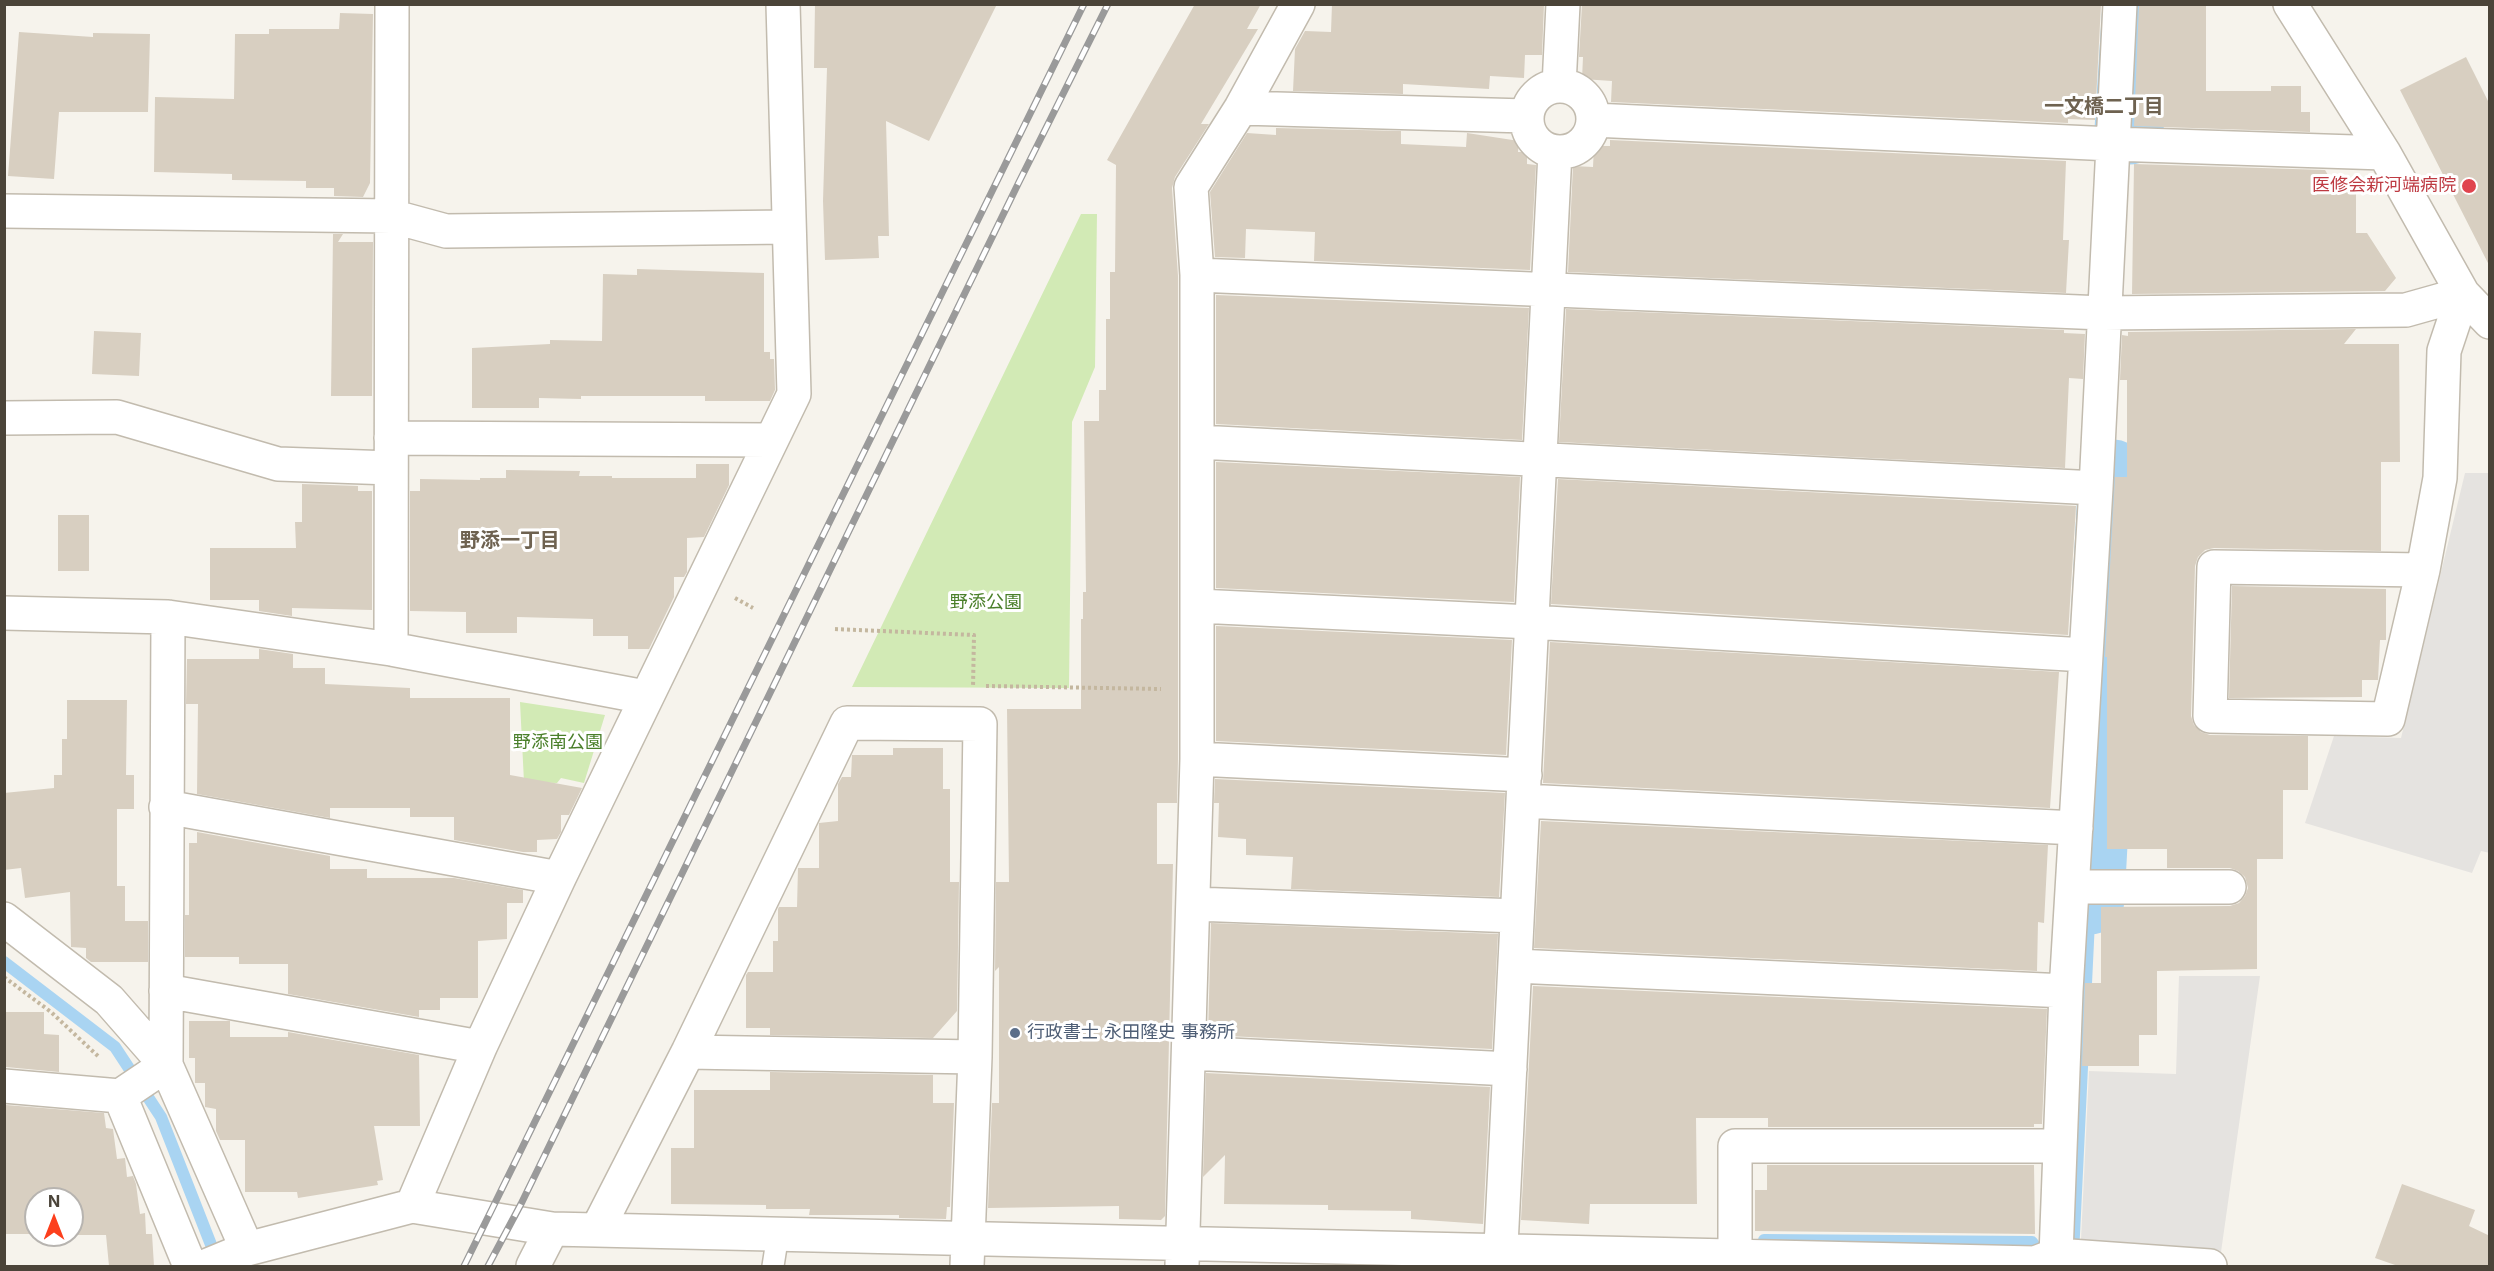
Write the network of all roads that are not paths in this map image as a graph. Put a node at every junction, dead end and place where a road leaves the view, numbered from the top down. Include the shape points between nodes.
1 (392, 4) edge
2 (783, 4) edge
3 (1298, 4) edge
4 (1563, 4) edge
5 (2120, 4) edge
6 (2290, 4) edge
7 (1559, 86) junction
8 (1241, 108) junction
9 (1526, 116) junction
10 (1593, 120) junction
11 (2112, 144) junction
12 (1555, 152) junction
13 (2384, 153) junction
14 (4, 211) edge
15 (391, 216) junction
16 (788, 227) junction
17 (1197, 275) junction
18 (1548, 292) junction
19 (2463, 294) junction
20 (2103, 313) junction
21 (2490, 322) edge
22 (4, 418) edge
23 (769, 440) junction
24 (1198, 442) junction
25 (391, 453) junction
26 (1540, 458) junction
27 (2096, 488) junction
28 (2423, 570) junction
29 (1198, 606) junction
30 (4, 613) edge
31 (168, 617) junction
32 (1531, 622) junction
33 (391, 648) junction
34 (2085, 655) junction
35 (645, 697) junction
36 (1197, 759) junction
37 (1524, 788) junction
38 (166, 807) junction
39 (2076, 828) junction
40 (559, 878) junction
41 (2073, 887) junction
42 (2229, 887) dead end
43 (1194, 904) junction
44 (1517, 916) junction
45 (4, 919) edge
46 (1515, 966) junction
47 (166, 991) junction
48 (2066, 991) junction
49 (480, 1047) junction
50 (688, 1052) junction
51 (1190, 1053) junction
52 (975, 1056) junction
53 (1510, 1069) junction
54 (142, 1081) junction
55 (4, 1086) edge
56 (2059, 1146) junction
57 (412, 1206) junction
58 (552, 1229) junction
59 (597, 1230) junction
60 (778, 1234) junction
61 (967, 1252) edge
62 (1182, 1255) edge
63 (1735, 1257) junction
64 (1500, 1259) edge
65 (222, 1260) edge
66 (2042, 1262) edge
67 (189, 1266) edge
68 (533, 1266) edge
69 (773, 1266) edge
70 (2210, 1266) edge

1 - 15 street
2 - 16 street
3 - 8 street
4 - 7 street
5 - 11 street
6 - 13 street
7 - 9 street via 1545,89 1532,100
7 - 10 street via 1584,96
8 - 9 street
8 - 17 street via 1191,187
9 - 12 street via 1534,141
10 - 11 street
10 - 12 street via 1582,144
11 - 13 street
11 - 20 street
12 - 18 street
13 - 19 street
14 - 15 street
15 - 16 street via 446,231
15 - 25 street
16 - 23 street via 794,394
17 - 18 street
17 - 24 street
18 - 20 street
18 - 26 street
19 - 20 street via 2406,310
19 - 21 street
19 - 28 street via 2444,351 2440,477
20 - 27 street
22 - 25 street via 117,417 278,464
23 - 25 street
23 - 35 street
24 - 26 street
24 - 29 street
25 - 33 street
26 - 27 street
26 - 32 street
27 - 34 street
28 - 28 street via 2214,567 2210,716 2388,719
29 - 32 street
29 - 36 street
30 - 31 street
31 - 33 street
31 - 38 street
32 - 34 street
32 - 37 street
33 - 35 street
34 - 39 street
35 - 40 street
36 - 37 street
36 - 43 street
37 - 39 street
37 - 44 street
38 - 40 street
38 - 47 street
39 - 41 street
40 - 49 street
41 - 42 street
41 - 48 street
43 - 44 street
43 - 51 street
44 - 46 street
45 - 54 street via 109,1000
46 - 48 street
46 - 53 street
47 - 49 street
47 - 54 street
48 - 56 street
49 - 57 street
50 - 52 street
50 - 52 street via 847,723 980,724
50 - 59 street
51 - 53 street
51 - 62 street
52 - 61 street
53 - 64 street
54 - 55 street
54 - 65 street
54 - 67 street
56 - 63 street via 1735,1146
56 - 66 street
57 - 58 street
57 - 65 street
58 - 59 street
58 - 68 street
59 - 60 street
60 - 61 street
60 - 69 lane
61 - 62 street
62 - 64 street
63 - 64 street
63 - 66 street
66 - 70 street

